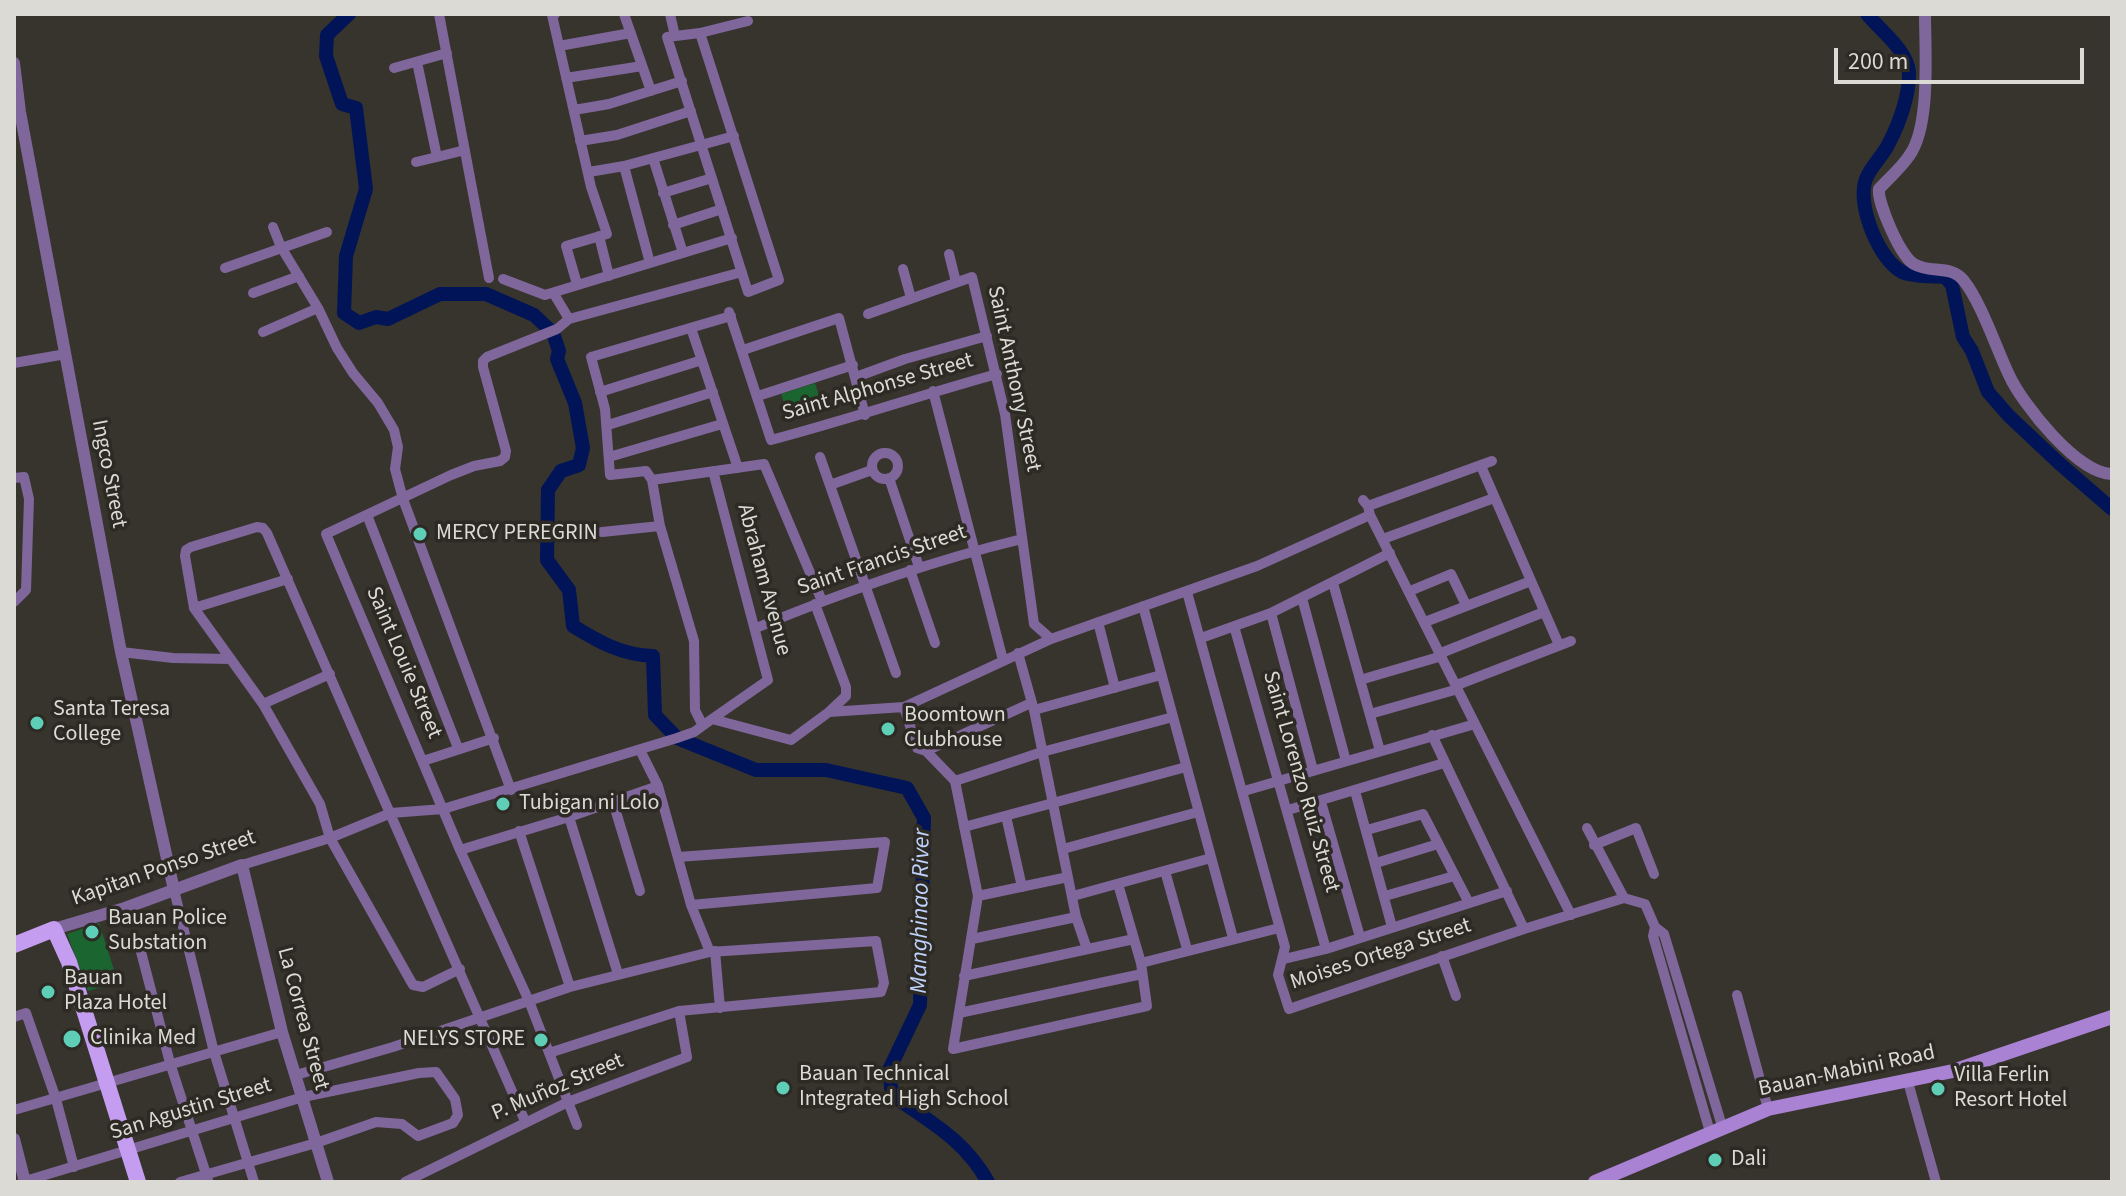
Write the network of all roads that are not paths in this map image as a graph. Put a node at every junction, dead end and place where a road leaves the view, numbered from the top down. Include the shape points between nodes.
1 (439, 14) edge
2 (555, 14) edge
3 (624, 14) edge
4 (670, 14) edge
5 (1925, 14) edge
6 (748, 21) dead end
7 (631, 33) junction
8 (700, 33) junction
9 (675, 36) junction
10 (559, 46) junction
11 (447, 53) junction
12 (417, 62) junction
13 (14, 63) edge
14 (642, 66) junction
15 (394, 68) dead end
16 (566, 78) junction
17 (682, 81) junction
18 (651, 91) junction
19 (574, 110) junction
20 (691, 111) junction
21 (734, 136) junction
22 (580, 141) junction
23 (703, 144) junction
24 (465, 150) junction
25 (437, 157) junction
26 (653, 158) junction
27 (416, 162) dead end
28 (624, 166) junction
29 (589, 172) junction
30 (712, 178) junction
31 (663, 193) junction
32 (722, 209) junction
33 (673, 225) junction
34 (273, 227) dead end
35 (327, 232) dead end
36 (599, 236) junction
37 (732, 238) junction
38 (281, 247) junction
39 (683, 253) junction
40 (949, 254) dead end
41 (650, 263) junction
42 (225, 268) dead end
43 (903, 269) dead end
44 (742, 272) junction
45 (299, 276) junction
46 (609, 276) junction
47 (489, 278) dead end
48 (503, 279) dead end
49 (956, 282) junction
50 (577, 284) junction
51 (253, 293) dead end
52 (554, 294) junction
53 (911, 298) junction
54 (318, 308) junction
55 (868, 314) dead end
56 (569, 319) junction
57 (691, 328) junction
58 (263, 332) dead end
59 (987, 336) junction
60 (743, 350) junction
61 (66, 354) junction
62 (702, 360) junction
63 (14, 363) edge
64 (854, 371) junction
65 (997, 374) junction
66 (933, 391) junction
67 (600, 392) junction
68 (713, 392) junction
69 (758, 396) junction
70 (865, 415) junction
71 (722, 424) junction
72 (608, 425) junction
73 (609, 457) junction
74 (820, 457) dead end
75 (738, 468) junction
76 (872, 470) junction
77 (713, 471) junction
78 (2112, 474) edge
79 (14, 478) edge
80 (889, 478) junction
81 (652, 480) junction
82 (830, 485) junction
83 (1494, 498) junction
84 (403, 499) junction
85 (1367, 507) junction
86 (367, 515) junction
87 (660, 526) junction
88 (602, 532) dead end
89 (1022, 539) junction
90 (1383, 539) junction
91 (974, 550) junction
92 (1390, 553) junction
93 (914, 569) junction
94 (288, 579) junction
95 (1531, 581) junction
96 (1333, 583) junction
97 (866, 584) junction
98 (1410, 591) junction
99 (1187, 592) junction
100 (1302, 598) junction
101 (14, 602) edge
102 (818, 603) junction
103 (1466, 605) junction
104 (1143, 606) junction
105 (194, 608) junction
106 (1544, 612) junction
107 (1271, 613) junction
108 (1098, 622) junction
109 (1425, 622) junction
110 (1234, 626) junction
111 (756, 628) junction
112 (1201, 638) junction
113 (1051, 639) junction
114 (1571, 641) dead end
115 (935, 643) dead end
116 (1559, 645) junction
117 (121, 652) junction
118 (1018, 653) junction
119 (1442, 655) junction
120 (231, 659) junction
121 (1003, 660) junction
122 (896, 673) dead end
123 (330, 674) junction
124 (1161, 675) junction
125 (1360, 680) junction
126 (1458, 687) junction
127 (1115, 688) junction
128 (263, 704) junction
129 (904, 707) junction
130 (1033, 707) junction
131 (829, 712) junction
132 (1370, 714) junction
133 (1173, 717) junction
134 (707, 722) junction
135 (1475, 724) junction
136 (1432, 735) junction
137 (494, 738) junction
138 (458, 748) junction
139 (640, 750) junction
140 (926, 751) junction
141 (1380, 751) junction
142 (1042, 752) junction
143 (423, 761) junction
144 (1346, 761) junction
145 (1444, 763) junction
146 (1186, 767) junction
147 (1313, 770) junction
148 (955, 781) junction
149 (1279, 781) junction
150 (658, 786) junction
151 (511, 790) junction
152 (1244, 791) junction
153 (1355, 791) junction
154 (613, 802) junction
155 (1321, 802) junction
156 (1052, 803) junction
157 (443, 809) junction
158 (1288, 810) junction
159 (1198, 812) junction
160 (391, 813) junction
161 (1006, 816) junction
162 (569, 817) junction
163 (964, 827) junction
164 (1587, 828) dead end
165 (1367, 830) junction
166 (519, 831) junction
167 (330, 838) junction
168 (1438, 844) junction
169 (1594, 845) junction
170 (1063, 849) junction
171 (460, 850) junction
172 (678, 857) junction
173 (1211, 858) junction
174 (1376, 863) junction
175 (242, 865) junction
176 (1165, 871) junction
177 (1654, 874) dead end
178 (1454, 876) junction
179 (1068, 877) junction
180 (1118, 884) junction
181 (1022, 887) junction
182 (174, 890) junction
183 (640, 891) dead end
184 (1507, 891) junction
185 (978, 896) junction
186 (1073, 896) junction
187 (1385, 896) junction
188 (1624, 898) junction
189 (1469, 903) junction
190 (691, 905) junction
191 (1571, 915) junction
192 (1076, 917) junction
193 (1392, 927) junction
194 (1279, 928) junction
195 (54, 929) junction
196 (1524, 929) junction
197 (1360, 937) junction
198 (1233, 938) junction
199 (972, 939) junction
200 (1134, 939) junction
201 (14, 945) edge
202 (140, 948) dead end
203 (1087, 949) junction
204 (1187, 949) junction
205 (1326, 949) junction
206 (712, 951) junction
207 (1442, 956) junction
208 (1284, 959) junction
209 (1142, 968) junction
210 (460, 969) junction
211 (618, 974) junction
212 (964, 976) junction
213 (570, 987) junction
214 (1737, 995) dead end
215 (1456, 996) dead end
216 (529, 1001) junction
217 (720, 1008) junction
218 (679, 1011) junction
219 (959, 1013) junction
220 (14, 1017) edge
221 (2112, 1017) edge
222 (480, 1018) junction
223 (282, 1032) junction
224 (214, 1052) junction
225 (549, 1053) junction
226 (170, 1063) junction
227 (296, 1075) junction
228 (1908, 1082) junction
229 (107, 1083) junction
230 (303, 1097) junction
231 (56, 1099) junction
232 (568, 1102) junction
233 (1768, 1109) junction
234 (14, 1110) edge
235 (234, 1118) junction
236 (525, 1121) junction
237 (577, 1125) dead end
238 (194, 1129) junction
239 (1716, 1129) junction
240 (14, 1139) edge
241 (316, 1143) junction
242 (128, 1149) junction
243 (248, 1164) junction
244 (74, 1167) junction
245 (208, 1179) edge
246 (24, 1182) edge
247 (138, 1182) edge
248 (180, 1182) edge
249 (254, 1182) edge
250 (328, 1182) edge
251 (405, 1182) edge
252 (1595, 1182) edge
253 (1936, 1182) edge

1 - 11 street
2 - 10 street
3 - 7 street
4 - 9 street
5 - 78 street via 1921,123 1909,156 1879,189 1881,205 1906,259 1950,270 1967,283 2009,376 2050,432 2093,469
6 - 8 street
7 - 10 street
7 - 14 street
8 - 9 street
8 - 21 street
9 - 17 street via 667,37
10 - 16 street
11 - 12 street
11 - 24 street
12 - 15 street
12 - 25 street
13 - 61 street, Ingco Street
14 - 16 street
14 - 18 street
16 - 19 street
17 - 18 street
17 - 20 street
18 - 19 street
19 - 22 street
20 - 22 street
20 - 23 street
21 - 23 street
21 - 44 street via 779,280 748,292
22 - 29 street
23 - 26 street
23 - 30 street
24 - 25 street
24 - 47 street
25 - 27 street
26 - 28 street
26 - 31 street
28 - 29 street
28 - 41 street
29 - 36 street via 607,234
30 - 31 street
30 - 32 street
31 - 33 street
32 - 33 street
32 - 37 street
33 - 39 street
34 - 38 street
35 - 38 street
36 - 46 street
36 - 50 street via 566,246
37 - 39 street
37 - 44 street
38 - 42 street
38 - 45 street
39 - 41 street
40 - 49 street
41 - 46 street
43 - 53 street
44 - 56 street
45 - 51 street
45 - 54 street
46 - 50 street
48 - 52 street
49 - 53 street, Saint Anthony Street
49 - 59 street, Saint Anthony Street via 972,277
50 - 52 street
52 - 56 street
53 - 55 street, Saint Anthony Street
54 - 58 street
54 - 84 street via 353,373 394,430 395,469
56 - 84 street via 483,361 505,457
57 - 60 street via 730,314
57 - 62 street
57 - 67 street via 591,357
59 - 64 street
59 - 65 street, Saint Anthony Street
60 - 64 street via 839,318
60 - 69 street
61 - 63 street
61 - 117 street, Ingco Street
62 - 67 street
62 - 68 street
64 - 69 street
64 - 70 street
65 - 66 street, Saint Alphonse Street
65 - 89 street, Saint Anthony Street
66 - 70 street, Saint Alphonse Street
66 - 91 street
67 - 72 street
68 - 71 street
68 - 72 street
69 - 70 street, Saint Alphonse Street via 771,440
71 - 73 street
71 - 75 street
72 - 73 street
73 - 81 street via 610,475 646,471
74 - 82 street
75 - 77 street
75 - 102 street via 764,464
76 - 80 street via 879,478
76 - 80 street via 876,455 891,454 898,467
76 - 82 street
77 - 81 street
77 - 111 street, Abraham Avenue
79 - 101 street via 24,477 29,499 26,590
80 - 93 street
81 - 87 street
82 - 97 street
83 - 85 street via 1487,464
83 - 90 street
83 - 95 street
84 - 86 street
84 - 137 street
85 - 90 street
85 - 99 street via 1257,566
86 - 138 street
86 - 143 street, Saint Louie Street via 326,534
87 - 88 street
87 - 134 street via 694,641 695,710
89 - 91 street, Saint Francis Street
89 - 113 street, Saint Anthony Street via 1034,624
90 - 92 street
91 - 93 street, Saint Francis Street
91 - 121 street
92 - 96 street
92 - 98 street
93 - 97 street, Saint Francis Street
93 - 115 street
94 - 105 street
94 - 105 street via 263,528 191,547 185,556
94 - 123 street
95 - 103 street
95 - 106 street
96 - 100 street
96 - 125 street
97 - 102 street, Saint Francis Street
97 - 122 street
98 - 103 street via 1451,574
98 - 109 street
99 - 104 street
99 - 112 street, Moises Ortega Street
100 - 107 street
100 - 144 street
102 - 111 street, Saint Francis Street
102 - 131 street via 846,687 846,696
103 - 109 street
104 - 108 street
104 - 124 street
105 - 120 street
106 - 116 street
106 - 119 street
107 - 110 street
107 - 147 street
108 - 113 street
108 - 127 street
109 - 119 street
110 - 112 street
110 - 149 street, Saint Lorenzo Ruiz Street
111 - 134 street, Abraham Avenue via 768,680
112 - 152 street, Moises Ortega Street
113 - 118 street
114 - 116 street
116 - 126 street
117 - 120 street
117 - 182 street, Ingco Street
118 - 121 street
118 - 130 street
119 - 125 street
119 - 126 street
120 - 128 street
121 - 129 street
123 - 128 street
123 - 160 street
124 - 127 street
124 - 133 street
125 - 132 street
126 - 132 street
126 - 135 street
127 - 130 street
128 - 167 street via 320,804
129 - 131 street
129 - 140 street via 917,748
130 - 140 street
130 - 142 street
131 - 134 street via 791,740
132 - 141 street
133 - 142 street
133 - 146 street
134 - 139 street, Kapitan Ponso Street via 694,732
135 - 136 street
135 - 191 street
136 - 141 street
136 - 145 street
137 - 138 street
137 - 151 street
138 - 143 street
139 - 150 street
139 - 151 street, Kapitan Ponso Street
140 - 148 street
141 - 144 street
142 - 148 street
142 - 156 street
143 - 157 street, Saint Louie Street
144 - 147 street
145 - 153 street
145 - 184 street
146 - 156 street
146 - 159 street
147 - 149 street
148 - 163 street
149 - 152 street
149 - 158 street, Saint Lorenzo Ruiz Street
150 - 154 street
150 - 172 street
151 - 157 street, Kapitan Ponso Street
152 - 194 street, Moises Ortega Street
153 - 155 street
153 - 165 street
154 - 162 street
154 - 183 street
155 - 158 street
155 - 197 street
156 - 161 street
156 - 170 street
157 - 160 street, Kapitan Ponso Street
157 - 171 street, Saint Louie Street
158 - 205 street, Saint Lorenzo Ruiz Street
159 - 170 street
159 - 173 street
160 - 167 street, Kapitan Ponso Street
160 - 210 street
161 - 163 street
161 - 181 street
162 - 166 street
162 - 211 street
163 - 185 street
164 - 169 street
165 - 168 street via 1423,814
165 - 174 street
166 - 171 street
166 - 213 street
167 - 175 street, Kapitan Ponso Street
167 - 210 street via 413,985 423,987
168 - 174 street
168 - 178 street
169 - 177 street via 1636,828
169 - 188 street
170 - 179 street
171 - 216 street, Saint Louie Street
172 - 190 street
172 - 190 street via 885,842 877,888
173 - 176 street
173 - 198 street
174 - 187 street
175 - 182 street, Kapitan Ponso Street
175 - 223 street, La Correa Street
176 - 180 street
176 - 204 street
178 - 187 street
178 - 189 street
179 - 181 street
179 - 186 street
180 - 186 street
180 - 200 street
181 - 185 street
182 - 195 street, Kapitan Ponso Street
182 - 224 street
184 - 189 street
184 - 196 street
185 - 199 street
186 - 192 street
187 - 193 street
188 - 191 street, Moises Ortega Street
188 - 239 street via 1645,904 1655,927 1653,936
189 - 193 street
190 - 206 street
191 - 196 street, Moises Ortega Street
192 - 199 street
192 - 203 street
193 - 197 street
194 - 198 street
194 - 208 street, Moises Ortega Street
195 - 201 main road, Kapitan Ponso Street
195 - 229 main road
196 - 207 street, Moises Ortega Street
197 - 205 street
198 - 204 street
199 - 212 street
200 - 203 street
200 - 209 street
202 - 226 street
203 - 212 street
204 - 209 street
205 - 208 street
206 - 211 street
206 - 217 street
206 - 217 street via 876,941 884,983 881,992
207 - 208 street, Moises Ortega Street via 1289,1009 1278,975
207 - 215 street
209 - 219 street
209 - 219 street via 1147,1006 953,1049
210 - 222 street
211 - 213 street
212 - 219 street
213 - 216 street
214 - 233 street
216 - 222 street
216 - 225 street, Saint Louie Street
217 - 218 street
218 - 225 street
218 - 232 street, P. Muñoz Street via 687,1057
220 - 231 street via 26,1013
221 - 228 main road, Bauan-Mabini Road
222 - 227 street
222 - 236 street
223 - 224 street
223 - 227 street, La Correa Street
224 - 226 street
224 - 235 street
225 - 232 street, Saint Louie Street
226 - 229 street
226 - 238 street
227 - 230 street, La Correa Street
228 - 233 main road, Bauan-Mabini Road
228 - 253 street
229 - 231 street
229 - 242 main road
230 - 235 street, San Agustin Street
230 - 241 street, La Correa Street
230 - 241 street, San Agustin Street via 436,1072 455,1099 458,1115 453,1123 418,1136 402,1124 376,1122
231 - 234 street
231 - 244 street
232 - 236 street, P. Muñoz Street
232 - 237 street, Saint Louie Street
233 - 239 main road, Bauan-Mabini Road
235 - 238 street, San Agustin Street
235 - 243 street
236 - 251 street, P. Muñoz Street
238 - 242 street, San Agustin Street
238 - 245 street
239 - 252 main road, Bauan-Mabini Road
240 - 246 street
241 - 243 street
241 - 250 street, La Correa Street
242 - 244 street, San Agustin Street
242 - 247 main road
243 - 245 street
243 - 249 street
244 - 246 street, San Agustin Street
245 - 248 street

